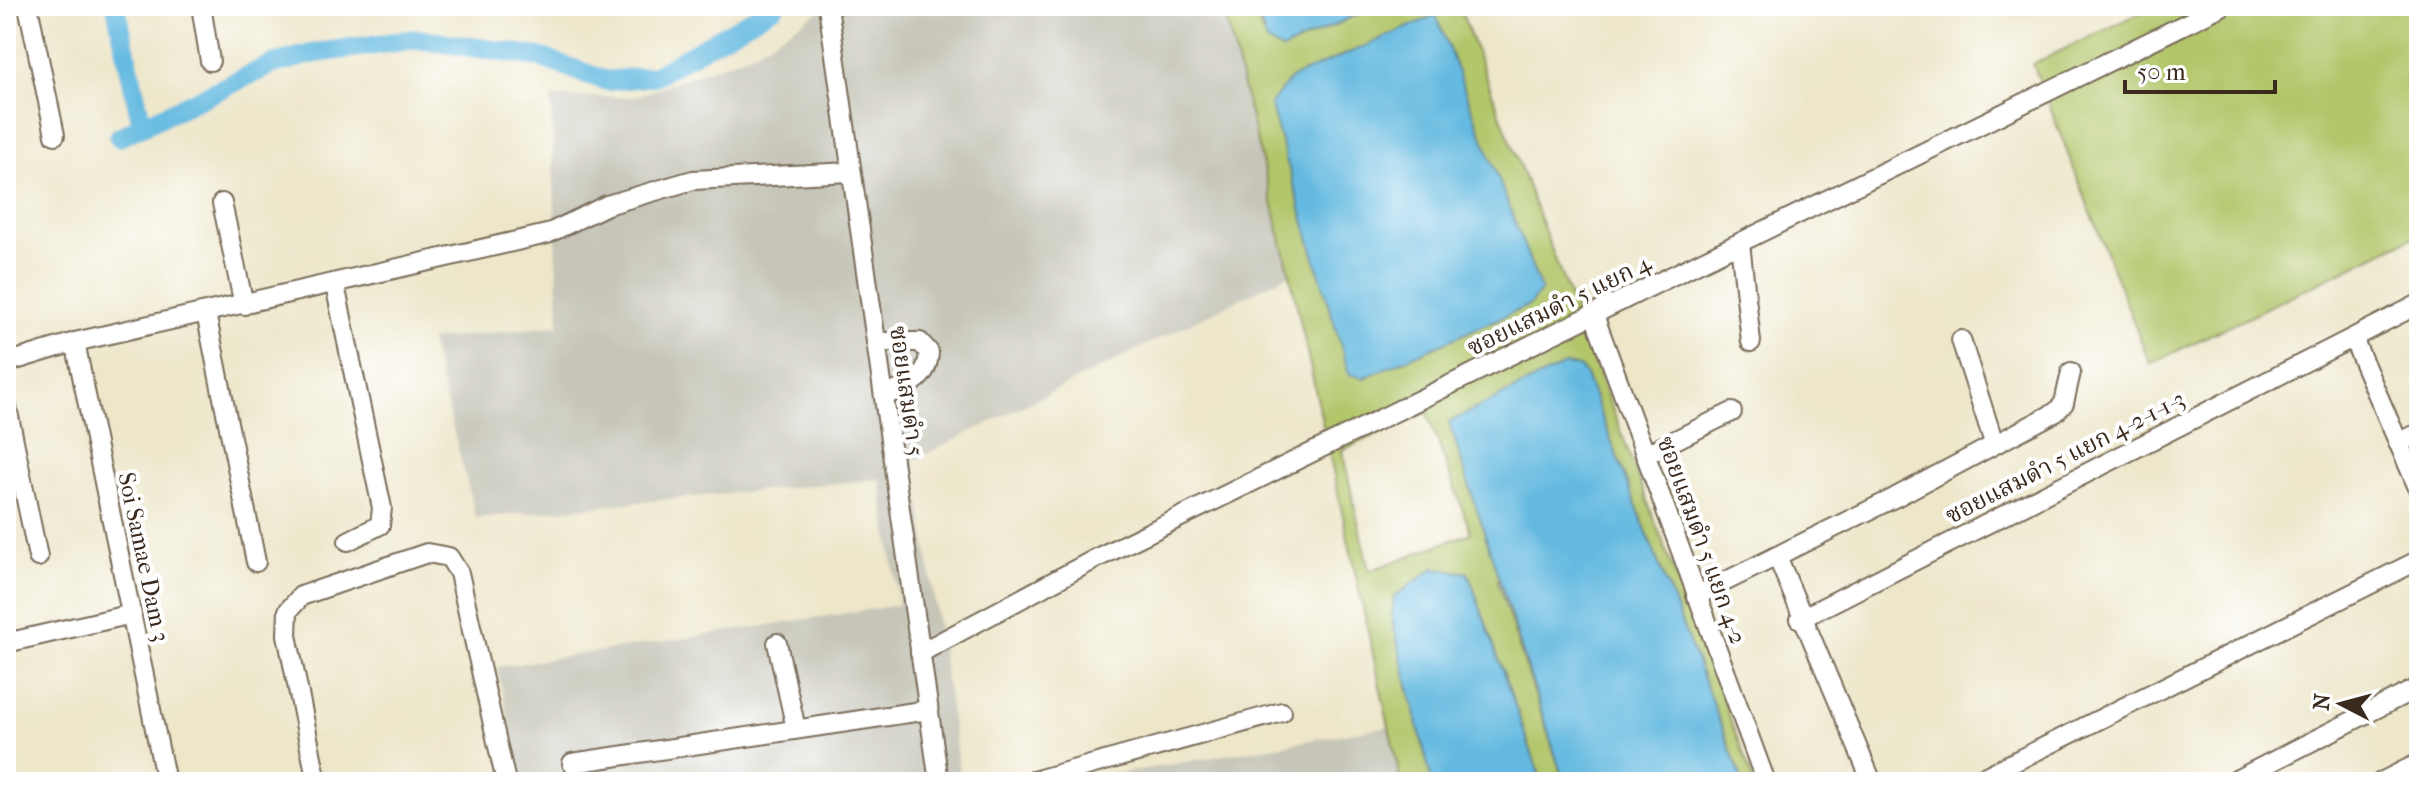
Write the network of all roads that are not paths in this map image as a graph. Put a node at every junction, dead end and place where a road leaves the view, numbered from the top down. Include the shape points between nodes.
1 (28, 6) edge
2 (201, 6) edge
3 (2222, 6) edge
4 (830, 8) edge
5 (210, 61) dead end
6 (55, 135) dead end
7 (850, 172) junction
8 (222, 203) dead end
9 (1740, 243) junction
10 (335, 285) junction
11 (2419, 304) edge
12 (244, 305) junction
13 (206, 313) junction
14 (1594, 315) junction
15 (2353, 338) junction
16 (1961, 340) dead end
17 (75, 342) junction
18 (876, 342) junction
19 (1751, 342) dead end
20 (6, 363) edge
21 (2071, 372) dead end
22 (884, 396) junction
23 (6, 402) edge
24 (1732, 412) dead end
25 (2419, 433) edge
26 (1994, 443) junction
27 (2398, 443) junction
28 (1645, 455) junction
29 (2419, 490) edge
30 (348, 541) dead end
31 (1777, 556) junction
32 (38, 557) dead end
33 (2419, 560) edge
34 (256, 562) dead end
35 (1696, 596) junction
36 (132, 614) junction
37 (1800, 619) junction
38 (6, 643) edge
39 (777, 643) dead end
40 (920, 653) junction
41 (2419, 687) edge
42 (928, 710) junction
43 (1282, 712) dead end
44 (796, 729) junction
45 (572, 763) dead end
46 (2419, 763) edge
47 (166, 782) edge
48 (317, 782) edge
49 (506, 782) edge
50 (939, 782) edge
51 (1029, 782) edge
52 (1766, 782) edge
53 (1872, 782) edge
54 (1974, 782) edge
55 (2232, 782) edge
56 (2381, 782) edge

1 - 6 street
2 - 5 street
3 - 9 street, ซอยแสมดำ 5 แยก 4
4 - 7 street, ซอยแสมดำ 5
7 - 10 street via 693,180 607,205 547,234
7 - 18 street, ซอยแสมดำ 5
8 - 12 street
9 - 14 street, ซอยแสมดำ 5 แยก 4
9 - 19 street
10 - 12 street
10 - 30 street via 382,508 380,525
11 - 15 street, ซอยแสมดำ 5 แยก 4-2-1-1-3
12 - 13 street
13 - 17 street
13 - 34 street
14 - 28 street, ซอยแสมดำ 5 แยก 4-2
14 - 40 street, ซอยแสมดำ 5 แยก 4 via 1099,557
15 - 27 street
15 - 37 street, ซอยแสมดำ 5 แยก 4-2-1-1-3
16 - 26 street
17 - 20 street
17 - 36 street, Soi Samae Dam 3
18 - 22 street, ซอยแสมดำ 5
18 - 22 street via 920,342 929,352 929,364 917,381
21 - 26 street via 2064,403 2056,412
22 - 40 street, ซอยแสมดำ 5
23 - 32 street
24 - 28 street
25 - 27 street
26 - 31 street
27 - 29 street
28 - 35 street, ซอยแสมดำ 5 แยก 4-2
31 - 35 street
31 - 37 street
33 - 54 street
35 - 52 street, ซอยแสมดำ 5 แยก 4-2
36 - 38 street
36 - 47 street, Soi Samae Dam 3
37 - 53 street
39 - 44 street
40 - 42 street, ซอยแสมดำ 5
41 - 55 street
42 - 44 street
42 - 50 street, ซอยแสมดำ 5
43 - 51 street
44 - 45 street
46 - 56 street
48 - 49 street via 287,635 288,611 301,596 427,553 449,557 459,573

